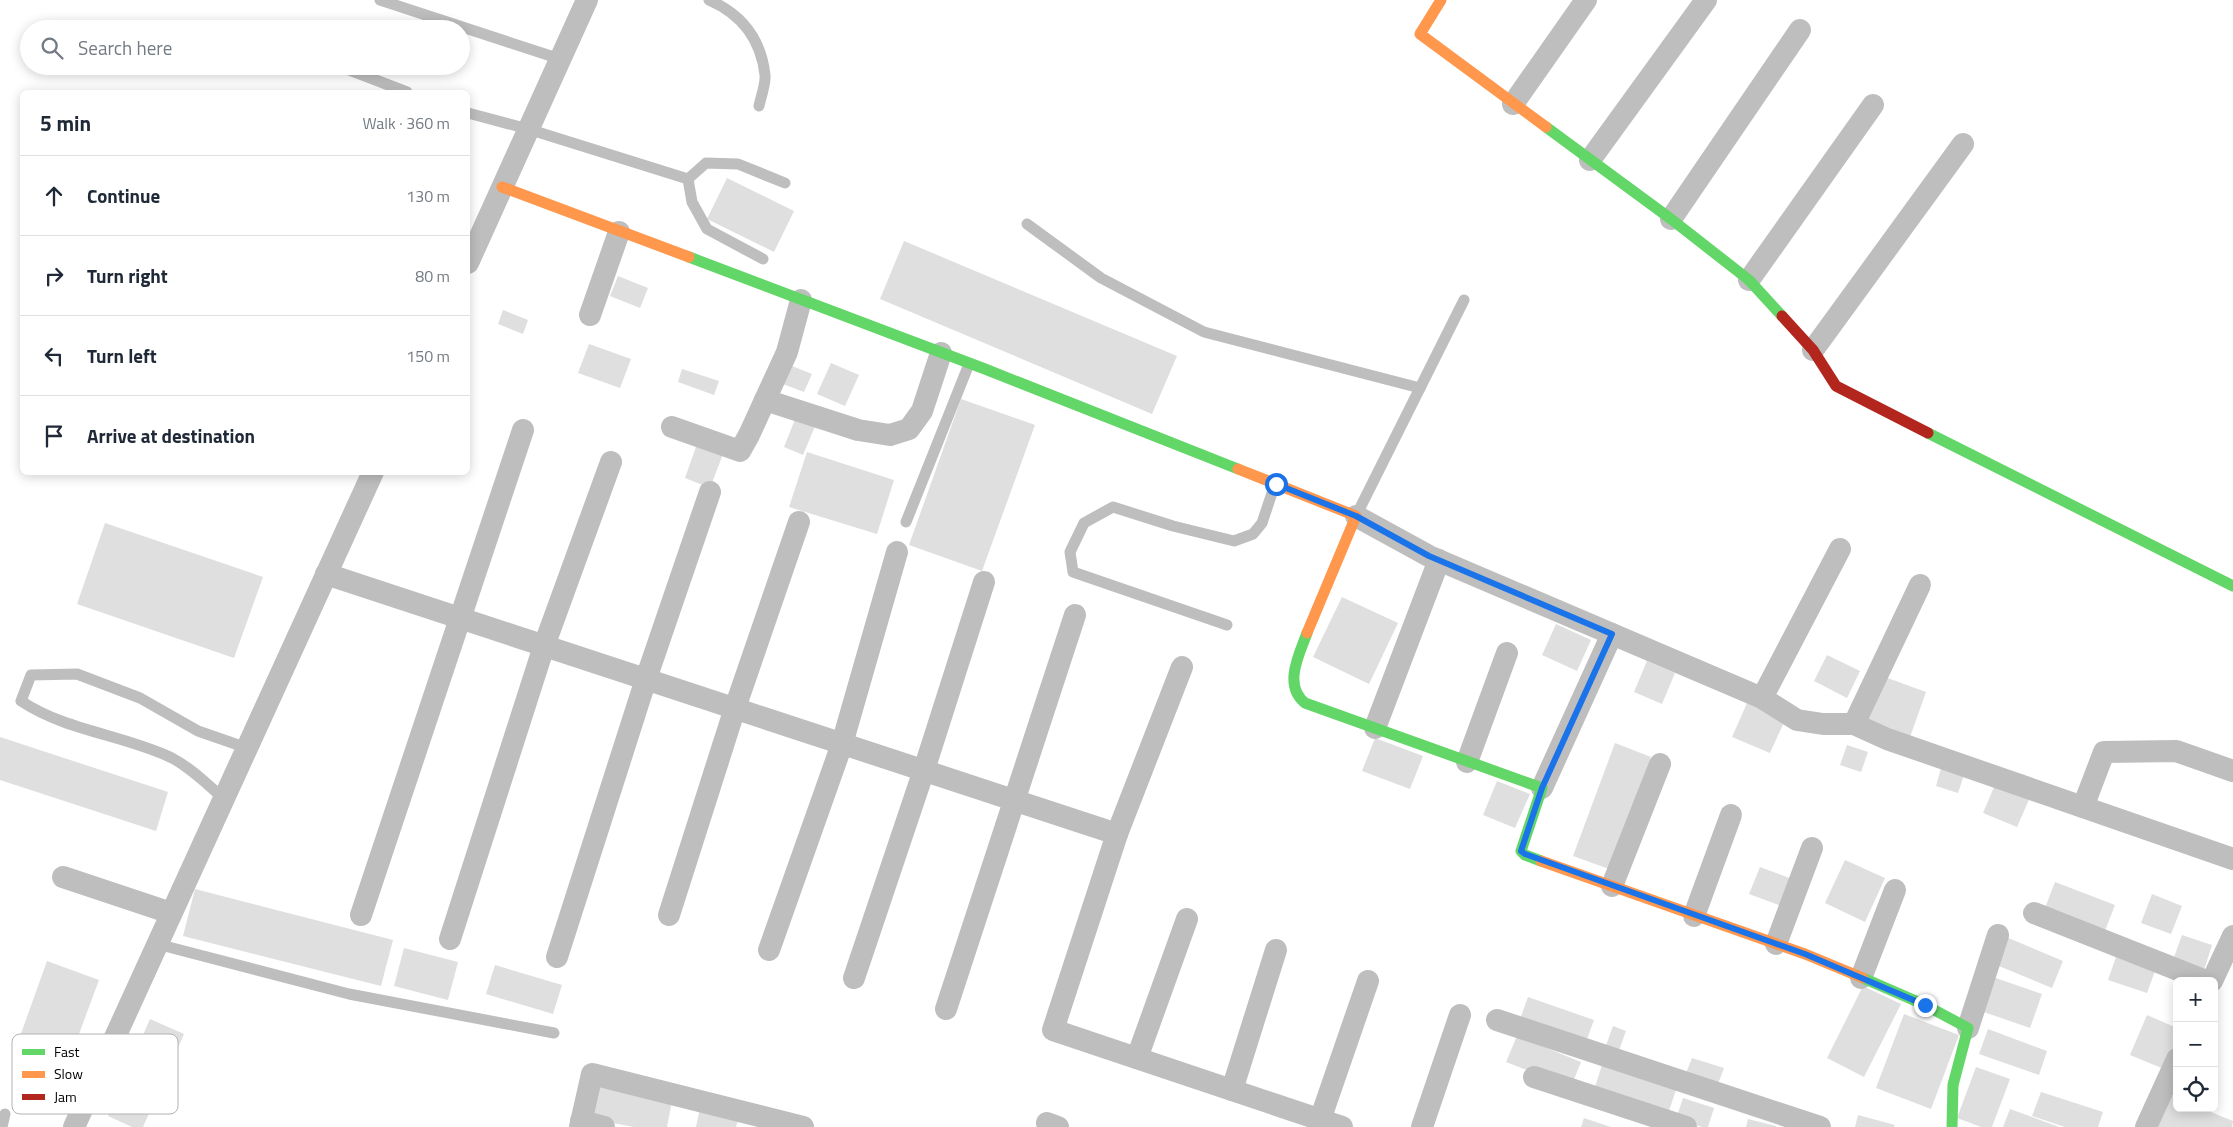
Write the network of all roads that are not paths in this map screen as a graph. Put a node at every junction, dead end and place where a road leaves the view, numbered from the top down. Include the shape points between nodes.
1 (380, 0) edge
2 (587, 0) edge
3 (710, 0) edge
4 (1441, 0) edge
5 (1586, 0) edge
6 (1706, 0) edge
7 (442, 20) edge
8 (470, 29) edge
9 (1800, 30) dead end
10 (560, 58) junction
11 (362, 75) edge
12 (402, 90) edge
13 (1513, 104) junction
14 (1873, 105) dead end
15 (759, 106) dead end
16 (470, 114) edge
17 (528, 129) junction
18 (1963, 144) dead end
19 (1590, 160) junction
20 (688, 179) junction
21 (785, 183) dead end
22 (502, 188) junction
23 (1671, 219) junction
24 (1027, 224) dead end
25 (619, 232) junction
26 (470, 259) edge
27 (763, 259) dead end
28 (1749, 280) junction
29 (801, 300) junction
30 (1464, 300) dead end
31 (590, 315) dead end
32 (1814, 350) junction
33 (941, 353) junction
34 (969, 364) junction
35 (1420, 388) junction
36 (765, 400) junction
37 (672, 428) dead end
38 (523, 430) dead end
39 (611, 462) dead end
40 (372, 475) edge
41 (1276, 484) junction
42 (710, 492) dead end
43 (1356, 516) junction
44 (799, 522) dead end
45 (906, 522) dead end
46 (1840, 549) dead end
47 (897, 552) dead end
48 (1439, 560) junction
49 (326, 574) junction
50 (984, 582) dead end
51 (1920, 585) dead end
52 (2233, 586) edge
53 (1075, 615) dead end
54 (460, 618) junction
55 (1227, 625) dead end
56 (1612, 634) junction
57 (544, 646) junction
58 (1507, 654) dead end
59 (1182, 667) dead end
60 (646, 679) junction
61 (1762, 698) junction
62 (735, 708) junction
63 (1854, 724) junction
64 (1375, 728) junction
65 (842, 744) junction
66 (247, 748) junction
67 (1467, 762) junction
68 (1660, 764) dead end
69 (924, 770) junction
70 (2233, 771) edge
71 (1542, 788) junction
72 (224, 799) junction
73 (1014, 800) junction
74 (2083, 807) junction
75 (1731, 816) dead end
76 (1117, 834) junction
77 (1812, 848) dead end
78 (2233, 860) edge
79 (63, 877) dead end
80 (1612, 886) junction
81 (1895, 890) dead end
82 (171, 913) junction
83 (2034, 913) dead end
84 (361, 915) dead end
85 (669, 915) dead end
86 (1694, 916) junction
87 (1187, 919) dead end
88 (1998, 935) dead end
89 (2233, 936) edge
90 (450, 939) dead end
91 (157, 944) junction
92 (1776, 944) junction
93 (769, 950) dead end
94 (1276, 950) dead end
95 (557, 957) dead end
96 (2218, 974) edge
97 (854, 978) dead end
98 (1862, 978) junction
99 (1368, 981) dead end
100 (946, 1009) dead end
101 (1460, 1015) dead end
102 (1497, 1020) dead end
103 (1968, 1028) junction
104 (554, 1033) dead end
105 (116, 1034) edge
106 (1136, 1058) junction
107 (2173, 1067) edge
108 (1534, 1077) dead end
109 (1232, 1090) junction
110 (5, 1114) dead end
111 (80, 1114) edge
112 (1320, 1120) junction
113 (581, 1124) edge
114 (2, 1127) edge
115 (74, 1127) edge
116 (604, 1127) edge
117 (803, 1127) edge
118 (1342, 1127) edge
119 (1422, 1127) edge
120 (1686, 1127) edge
121 (1820, 1127) edge
122 (1953, 1127) edge
123 (2146, 1127) edge

1 - 7 lane
2 - 10 street
3 - 15 lane via 747,26 765,76
4 - 13 street via 1420,34
5 - 13 street
6 - 19 street
8 - 10 lane
9 - 23 street
10 - 17 street
11 - 12 lane
13 - 19 street
14 - 28 street
16 - 17 lane
17 - 20 lane
17 - 22 street
18 - 32 street
19 - 23 street
20 - 21 lane via 706,163 738,164
20 - 27 lane via 692,202 707,229
22 - 25 street
22 - 26 street
23 - 28 street
24 - 35 lane via 1101,278 1204,332
25 - 29 street
25 - 31 street
28 - 32 street
29 - 33 street
29 - 36 street via 787,352
30 - 35 lane
32 - 52 street via 1836,386
33 - 34 street
33 - 36 street via 922,411 909,429 890,435 858,430
34 - 41 street
34 - 45 lane
35 - 43 lane
36 - 37 street via 740,451
38 - 54 street
39 - 57 street
40 - 49 street
41 - 43 street
41 - 55 lane via 1262,523 1253,534 1234,541 1113,507 1084,523 1070,552 1073,572
42 - 60 street
43 - 48 street
43 - 64 street via 1310,624 1293,676 1299,698 1304,703
44 - 62 street
46 - 61 street
47 - 65 street
48 - 56 street
48 - 64 street
49 - 54 street
49 - 66 street
50 - 69 street
51 - 63 street
53 - 73 street
54 - 57 street
54 - 84 street
56 - 61 street
56 - 71 street
57 - 60 street
57 - 90 street
58 - 67 street
59 - 76 street
60 - 62 street
60 - 95 street
61 - 63 street via 1797,720
62 - 65 street
62 - 85 street
63 - 74 street via 1887,739
64 - 67 street
65 - 69 street
65 - 93 street
66 - 72 street
66 - 72 lane via 198,731 140,698 77,674 31,675 22,701 40,713 173,759
67 - 71 street
68 - 80 street
69 - 73 street
69 - 97 street
70 - 74 street via 2176,751 2104,752
71 - 80 street via 1521,851
72 - 82 street
73 - 76 street
73 - 100 street
74 - 78 street
75 - 86 street
76 - 106 street via 1053,1030
77 - 92 street
79 - 82 street
80 - 86 street
81 - 98 street
82 - 91 street
83 - 96 street
86 - 92 street
87 - 106 street
88 - 103 street
89 - 96 street
91 - 104 lane via 349,994
91 - 105 street
92 - 98 street
94 - 109 street
98 - 103 street
99 - 112 street
101 - 119 street
102 - 121 street
103 - 122 street via 1953,1085
106 - 109 street
107 - 123 street
108 - 120 street
109 - 112 street
110 - 114 lane
111 - 115 street
112 - 118 street
113 - 116 street
113 - 117 street via 592,1074

